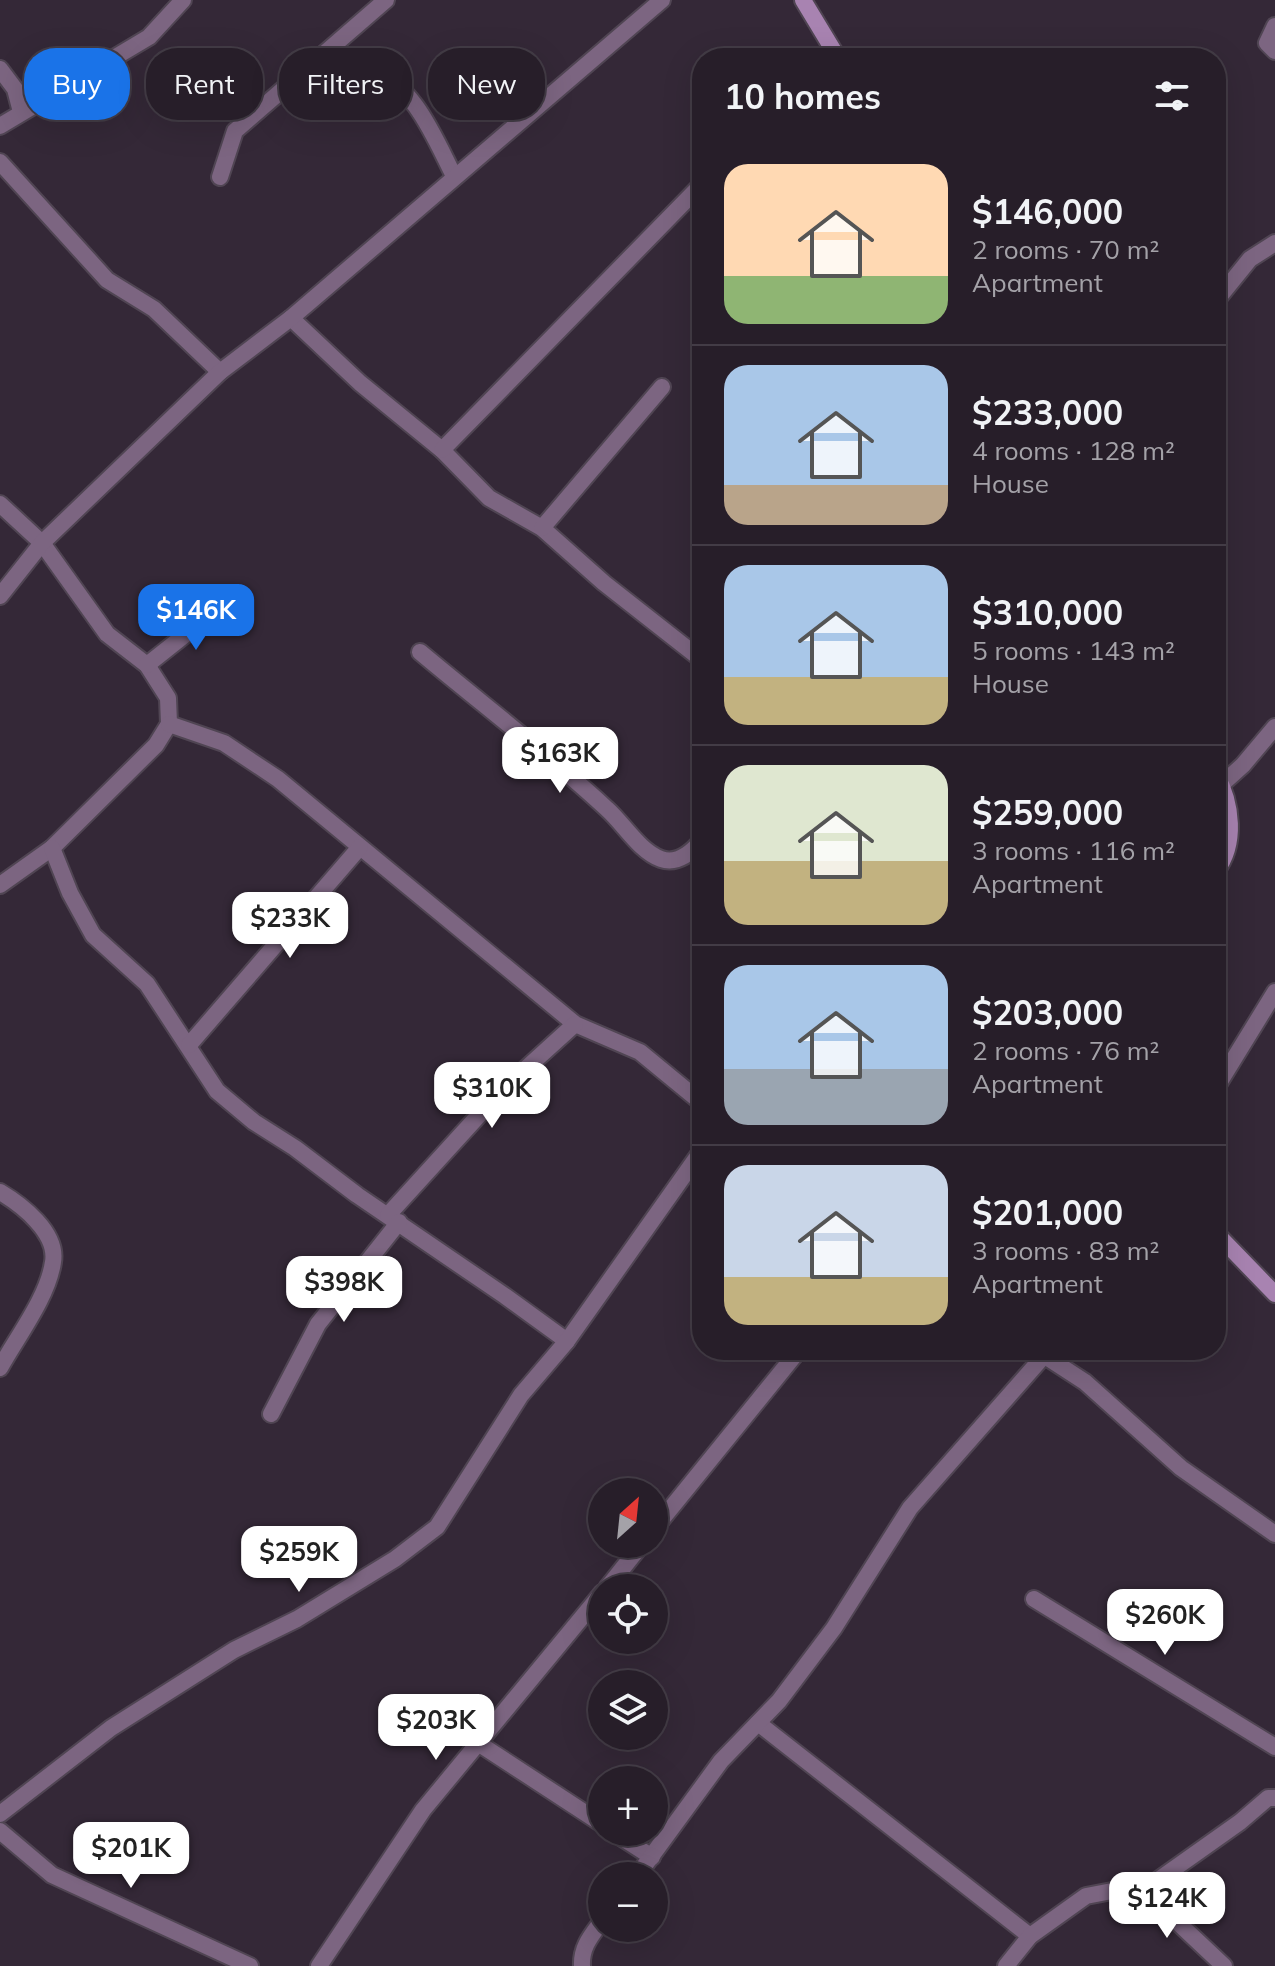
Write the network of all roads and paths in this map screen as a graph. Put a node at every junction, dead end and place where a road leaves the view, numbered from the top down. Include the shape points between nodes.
1 (183, 0) edge
2 (386, 0) edge
3 (662, 0) edge
4 (803, 0) edge
5 (1275, 26) edge
6 (333, 48) edge
7 (832, 48) edge
8 (1275, 51) edge
9 (0, 69) edge
10 (279, 94) edge
11 (412, 102) edge
12 (21, 112) junction
13 (0, 126) edge
14 (0, 162) edge
15 (454, 176) junction
16 (220, 177) dead end
17 (692, 194) edge
18 (1275, 243) edge
19 (1226, 289) edge
20 (291, 318) junction
21 (220, 372) junction
22 (662, 387) dead end
23 (442, 450) junction
24 (0, 504) edge
25 (542, 528) junction
26 (42, 543) junction
27 (0, 596) edge
28 (220, 607) dead end
29 (420, 652) dead end
30 (692, 652) edge
31 (147, 665) junction
32 (169, 724) junction
33 (1275, 727) edge
34 (1226, 775) edge
35 (1226, 806) edge
36 (360, 847) junction
37 (1226, 847) edge
38 (52, 848) junction
39 (692, 851) edge
40 (0, 885) edge
41 (1275, 992) edge
42 (575, 1024) junction
43 (189, 1045) junction
44 (1226, 1072) edge
45 (692, 1095) edge
46 (692, 1164) edge
47 (0, 1192) edge
48 (394, 1218) junction
49 (1226, 1243) edge
50 (1275, 1294) edge
51 (567, 1341) junction
52 (791, 1360) edge
53 (1041, 1360) edge
54 (1056, 1360) edge
55 (0, 1368) edge
56 (271, 1414) dead end
57 (668, 1512) edge
58 (1275, 1534) edge
59 (631, 1558) edge
60 (618, 1574) edge
61 (1034, 1599) dead end
62 (588, 1610) edge
63 (758, 1723) junction
64 (478, 1743) junction
65 (1275, 1747) edge
66 (1275, 1798) edge
67 (0, 1814) edge
68 (588, 1815) edge
69 (0, 1831) edge
70 (635, 1846) edge
71 (652, 1857) junction
72 (648, 1862) edge
73 (1138, 1885) junction
74 (1030, 1936) junction
75 (588, 1939) edge
76 (250, 1966) edge
77 (319, 1966) edge
78 (582, 1966) edge
79 (1006, 1966) edge
80 (1224, 1966) edge

1 - 12 street via 149,37
2 - 6 street
3 - 15 street
4 - 7 street
5 - 8 street via 1267,43
9 - 12 street via 15,89
10 - 16 street via 235,131
11 - 15 street
12 - 13 street
14 - 21 street via 107,280 154,309
15 - 20 street
17 - 23 street
18 - 19 street via 1250,259
20 - 21 street
20 - 23 street
21 - 26 street
22 - 25 street
23 - 25 street via 489,498
24 - 26 street
25 - 30 street
26 - 27 street
26 - 31 street via 107,634
28 - 31 street
29 - 39 street via 608,809 653,854 676,860
31 - 32 street via 168,698
32 - 36 street via 224,743 278,779
32 - 38 street via 156,745
33 - 34 street via 1243,765
35 - 37 street via 1232,829
36 - 42 street
36 - 43 street
38 - 40 street
38 - 43 street via 93,935 147,984
41 - 44 street
42 - 45 street via 640,1052
42 - 48 street via 500,1092
43 - 48 street via 217,1091
46 - 51 street
47 - 55 street via 22,1205 47,1233 54,1260 44,1290
48 - 51 street
48 - 56 street via 318,1324
49 - 50 street
51 - 67 street via 521,1395 437,1527 395,1559 297,1619 234,1650 111,1728
52 - 57 street
53 - 63 street via 910,1508 834,1628
54 - 58 street via 1181,1468
59 - 60 street
61 - 65 street
62 - 64 street
63 - 71 street via 721,1761
63 - 74 street
64 - 68 street
64 - 77 street via 423,1810
66 - 73 street via 1268,1798 1170,1873
69 - 76 street via 52,1875
70 - 71 street
71 - 72 street
73 - 74 street via 1086,1896
73 - 80 street
74 - 79 street
75 - 78 street

